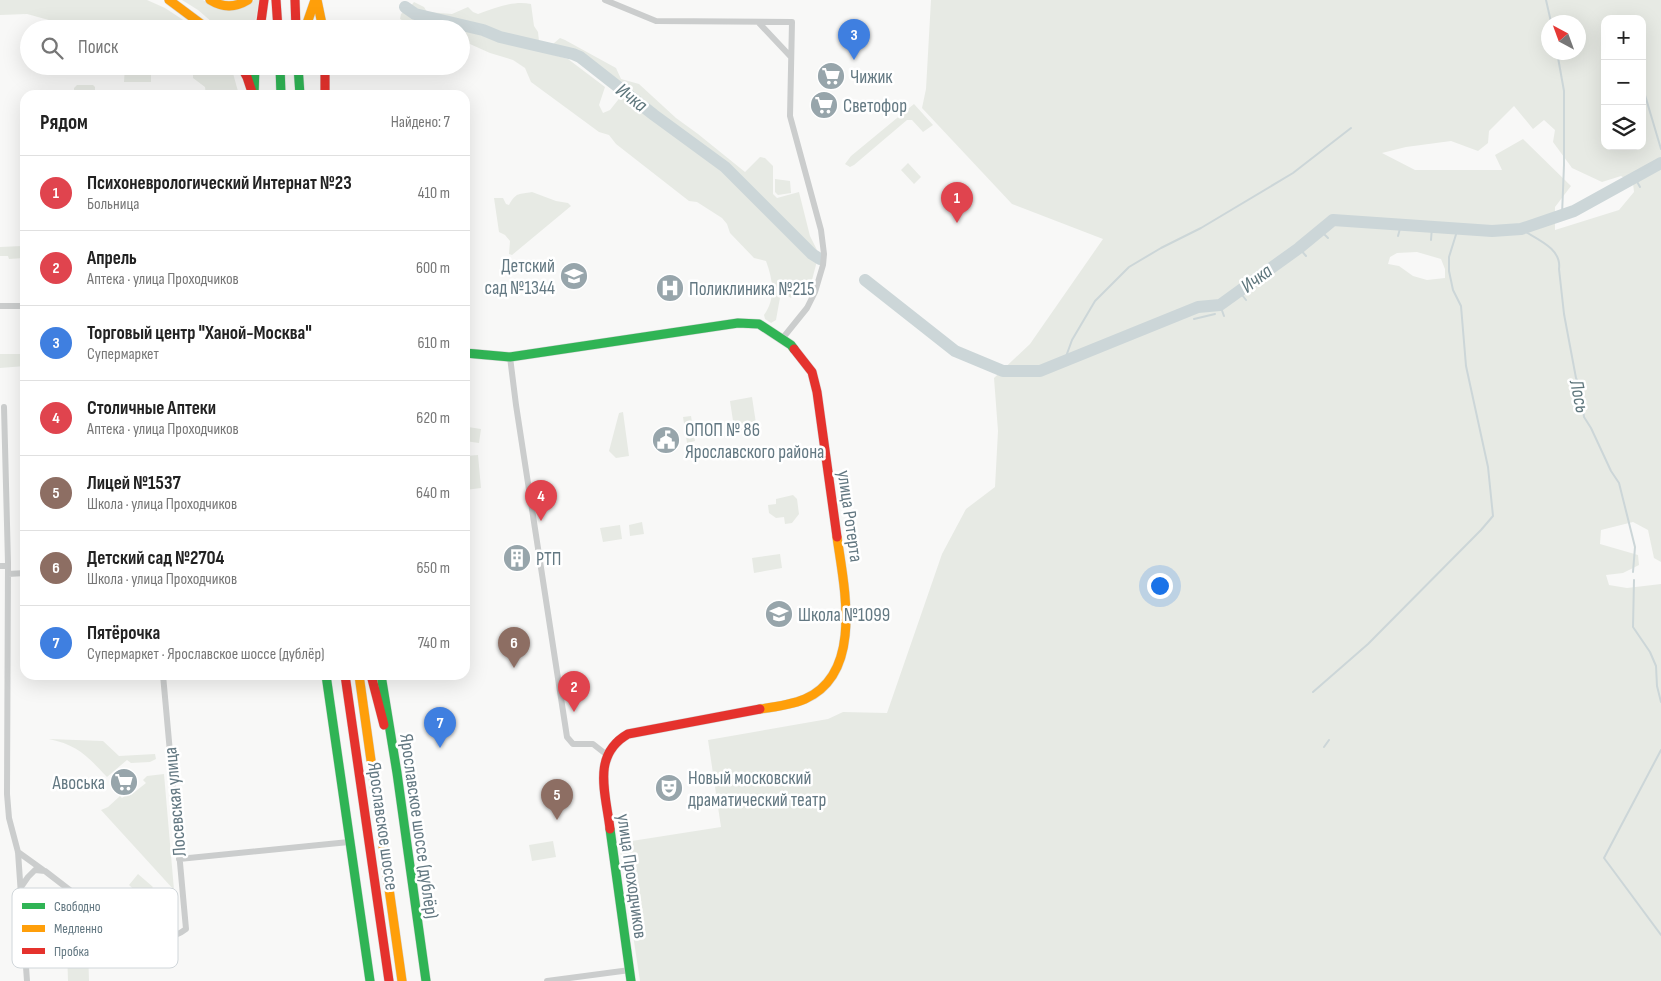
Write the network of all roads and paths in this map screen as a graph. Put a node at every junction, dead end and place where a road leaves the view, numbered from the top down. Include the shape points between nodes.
1 (163, 0) edge
2 (169, 0) edge
3 (210, 0) edge
4 (248, 0) edge
5 (264, 0) edge
6 (276, 0) edge
7 (295, 0) edge
8 (316, 0) edge
9 (605, 0) edge
10 (183, 10) junction
11 (196, 20) edge
12 (261, 20) edge
13 (277, 20) edge
14 (296, 20) edge
15 (308, 20) edge
16 (321, 20) edge
17 (759, 23) junction
18 (791, 57) junction
19 (246, 75) edge
20 (255, 75) edge
21 (280, 75) edge
22 (299, 75) edge
23 (325, 75) edge
24 (252, 90) edge
25 (254, 90) edge
26 (281, 90) edge
27 (300, 90) edge
28 (325, 90) edge
29 (0, 306) edge
30 (20, 306) edge
31 (782, 339) junction
32 (470, 353) edge
33 (510, 357) junction
34 (4, 407) dead end
35 (0, 566) edge
36 (8, 566) junction
37 (20, 573) edge
38 (8, 574) junction
39 (8, 585) junction
40 (0, 586) edge
41 (163, 680) edge
42 (327, 680) edge
43 (346, 680) edge
44 (360, 680) edge
45 (372, 680) edge
46 (382, 680) edge
47 (607, 755) junction
48 (395, 761) junction
49 (349, 842) junction
50 (18, 852) junction
51 (179, 860) junction
52 (44, 871) junction
53 (21, 887) joint
54 (66, 888) edge
55 (178, 936) edge
56 (26, 968) edge
57 (630, 970) junction
58 (27, 981) edge
59 (370, 981) edge
60 (389, 981) edge
61 (402, 981) edge
62 (426, 981) edge
63 (547, 981) edge
64 (631, 981) edge

1 - 10 street
2 - 10 street
3 - 4 street via 233,6
5 - 12 street
6 - 13 street
7 - 14 street
8 - 15 street
8 - 16 street
9 - 17 street via 656,21
10 - 11 street
17 - 18 street
17 - 18 street via 792,22
18 - 31 street via 790,116 821,230 824,254 820,279 811,300
19 - 24 street
20 - 25 street
21 - 26 street
22 - 27 street
23 - 28 street
29 - 30 street
31 - 33 street, улица Ротерта via 759,324 738,323
31 - 47 street, улица Ротерта via 791,345 812,372 817,392 847,621 836,670 817,692 804,699 628,734 612,746
32 - 33 street, улица Ротерта
33 - 47 street via 567,737 573,744 593,744
34 - 36 street
35 - 36 street
36 - 38 street
37 - 38 street
38 - 39 street
39 - 40 street
39 - 50 street via 7,794 9,818
41 - 51 street, Лосевская улица
42 - 49 street
43 - 60 street, Ярославское шоссе
44 - 61 street, Ярославское шоссе
45 - 48 street
46 - 48 street, Ярославское шоссе (дублёр)
47 - 57 street, улица Проходчиков via 604,775
48 - 62 street, Ярославское шоссе (дублёр)
49 - 51 street
49 - 59 street
50 - 52 street
50 - 53 street
51 - 55 street, Лосевская улица via 186,929
52 - 53 street via 36,870
52 - 54 street, Лосевская улица
56 - 58 street
57 - 63 street
57 - 64 street, улица Проходчиков

